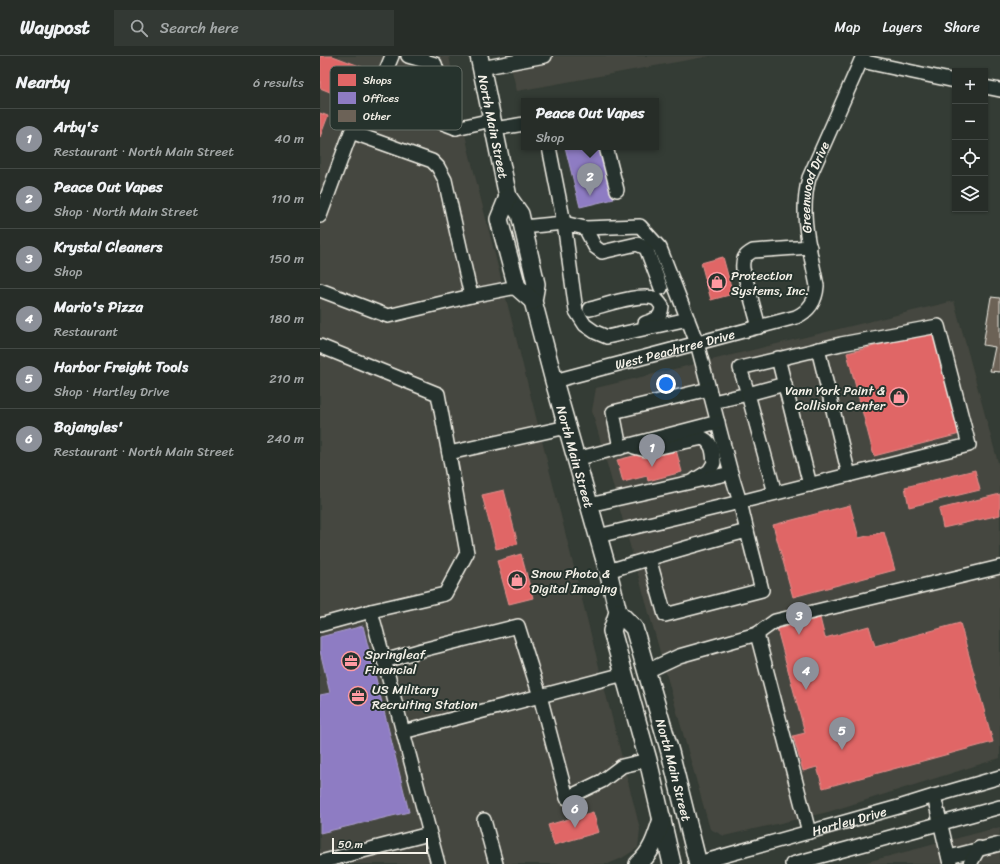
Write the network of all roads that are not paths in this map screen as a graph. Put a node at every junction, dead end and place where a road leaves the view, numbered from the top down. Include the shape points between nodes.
1 (392, 56) edge
2 (408, 56) edge
3 (545, 56) edge
4 (525, 58) edge
5 (862, 58) edge
6 (480, 62) edge
7 (388, 66) edge
8 (436, 66) edge
9 (952, 80) edge
10 (988, 88) edge
11 (1000, 90) edge
12 (521, 124) edge
13 (493, 125) junction
14 (462, 128) edge
15 (550, 150) edge
16 (607, 150) edge
17 (618, 190) dead end
18 (508, 196) junction
19 (320, 216) edge
20 (499, 219) junction
21 (564, 223) junction
22 (523, 227) junction
23 (585, 228) junction
24 (810, 248) junction
25 (536, 284) junction
26 (675, 286) junction
27 (517, 287) junction
28 (660, 288) junction
29 (320, 290) edge
30 (472, 296) junction
31 (533, 301) junction
32 (590, 309) junction
33 (796, 317) joint
34 (688, 319) junction
35 (585, 325) junction
36 (759, 327) junction
37 (608, 338) junction
38 (697, 343) junction
39 (320, 346) edge
40 (818, 350) junction
41 (778, 358) junction
42 (554, 381) junction
43 (785, 384) junction
44 (709, 389) junction
45 (748, 394) junction
46 (713, 402) junction
47 (714, 423) junction
48 (567, 426) junction
49 (624, 446) junction
50 (449, 453) junction
51 (576, 459) junction
52 (726, 474) junction
53 (849, 475) junction
54 (691, 482) junction
55 (810, 485) junction
56 (775, 493) junction
57 (740, 502) junction
58 (589, 505) junction
59 (747, 531) junction
60 (598, 536) junction
61 (649, 558) junction
62 (1000, 567) edge
63 (608, 571) junction
64 (371, 611) junction
65 (618, 612) junction
66 (320, 625) edge
67 (757, 634) junction
68 (384, 661) junction
69 (623, 669) junction
70 (647, 671) junction
71 (540, 696) junction
72 (403, 732) junction
73 (648, 760) junction
74 (1000, 777) edge
75 (934, 796) junction
76 (1000, 807) edge
77 (662, 819) junction
78 (484, 820) dead end
79 (941, 823) junction
80 (809, 832) junction
81 (429, 834) junction
82 (1000, 844) edge
83 (979, 848) junction
84 (834, 859) edge
85 (950, 861) edge
86 (320, 862) edge
87 (438, 864) edge
88 (496, 864) edge
89 (638, 864) edge
90 (672, 864) edge
91 (696, 864) edge
92 (792, 864) edge
93 (970, 864) edge

1 - 7 street
2 - 8 street
3 - 4 street
4 - 6 street
5 - 9 street
5 - 24 street, Greenwood Drive via 809,178 804,204
6 - 13 main road, North Main Street
10 - 11 street
12 - 13 street
13 - 14 street
13 - 18 main road, North Main Street
15 - 21 street
16 - 17 street
18 - 20 main road, North Main Street
18 - 22 main road, North Main Street via 520,214
19 - 30 street via 351,132 432,161 444,180
20 - 22 main road via 513,227
20 - 27 main road
21 - 22 street
21 - 23 street
21 - 35 street via 576,311
22 - 25 main road, North Main Street
23 - 26 street via 640,226 660,248
23 - 28 street via 595,247 602,252 637,244 646,248
24 - 33 street, Greenwood Drive via 817,293 812,305
24 - 36 street via 753,251 745,255 743,269
25 - 27 main road via 527,282
25 - 31 main road, North Main Street
26 - 28 street
26 - 34 street
27 - 30 street
27 - 31 main road
28 - 32 street via 608,298
29 - 30 street via 388,316
31 - 42 main road, North Main Street
32 - 35 street
32 - 37 street via 626,299 646,297 657,299 662,306 661,314 657,318 616,330
33 - 36 street, West Peachtree Drive
34 - 37 street
34 - 38 street
35 - 37 street
36 - 38 street, West Peachtree Drive
38 - 42 street, West Peachtree Drive
38 - 44 street
39 - 50 street via 438,394
40 - 41 street
40 - 53 street
40 - 53 street via 938,326 969,445
41 - 43 street
41 - 45 street via 740,368
42 - 48 main road, North Main Street
43 - 45 street
43 - 55 street
44 - 46 street
44 - 49 street via 613,412
45 - 46 street
45 - 56 street
46 - 47 street
47 - 49 street
47 - 52 street
48 - 50 street
48 - 51 main road, North Main Street
49 - 51 street
49 - 54 street via 646,450 695,439 708,440 714,464 709,471
50 - 64 street via 467,553 445,594
51 - 58 main road, North Main Street
52 - 54 street
52 - 57 street
53 - 55 street
54 - 58 street
55 - 56 street
56 - 57 street
57 - 59 street
57 - 60 street
58 - 60 main road, North Main Street
59 - 61 street
59 - 61 street via 762,590 665,615
60 - 63 main road, North Main Street
61 - 63 street
62 - 67 street via 775,621
63 - 65 main road, North Main Street
64 - 66 street
64 - 68 street
65 - 69 main road, North Main Street via 612,631
65 - 70 main road, North Main Street via 634,628
67 - 70 street via 679,656
67 - 80 street
68 - 71 street via 518,626
68 - 72 street
69 - 70 main road
69 - 71 street
69 - 73 main road, North Main Street
70 - 91 main road, North Main Street via 670,752
71 - 72 street
71 - 73 street via 567,798 602,782 622,766
72 - 81 street
73 - 77 main road, North Main Street
74 - 75 street, Hartley Drive
75 - 79 street
75 - 80 street, Hartley Drive
76 - 79 street, Hartley Drive
77 - 89 main road via 651,848
77 - 90 main road, North Main Street
78 - 88 street
79 - 84 street, Hartley Drive
79 - 85 street
80 - 91 street, Hartley Drive
81 - 86 street
81 - 87 street
82 - 83 street
83 - 85 street
83 - 93 street
84 - 92 street, Hartley Drive

